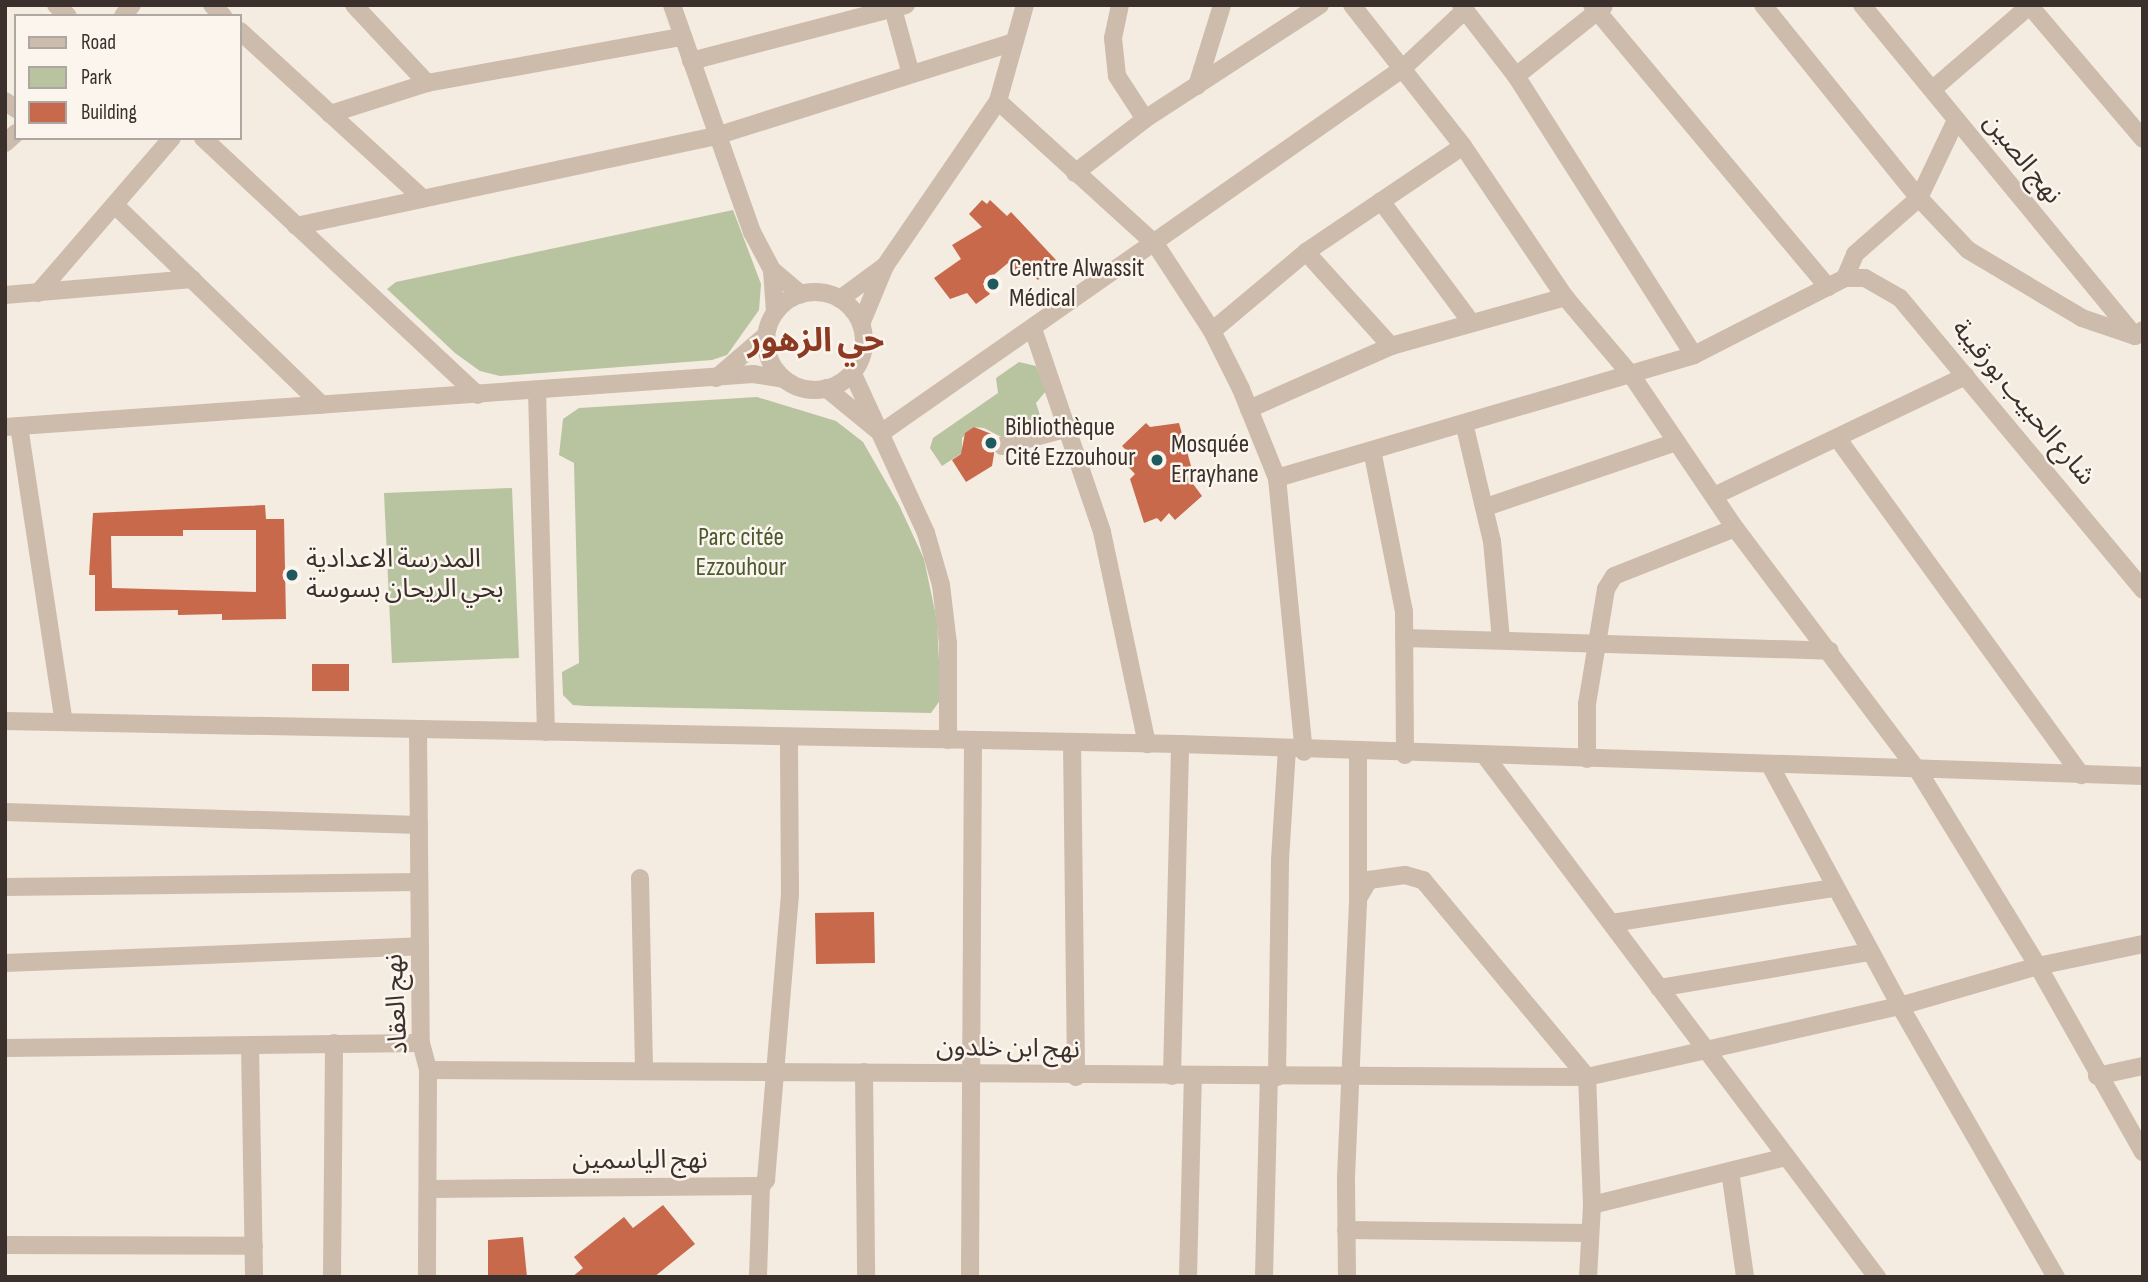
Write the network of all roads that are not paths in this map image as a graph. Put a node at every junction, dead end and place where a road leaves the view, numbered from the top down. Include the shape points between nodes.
1 (672, 5) edge
2 (1025, 5) edge
3 (1120, 5) edge
4 (1222, 5) edge
5 (1320, 5) edge
6 (1352, 5) edge
7 (1763, 5) edge
8 (1862, 5) edge
9 (359, 6) edge
10 (2029, 6) edge
11 (897, 7) edge
12 (1598, 7) edge
13 (1463, 8) edge
14 (242, 33) edge
15 (680, 37) junction
16 (1015, 42) junction
17 (691, 61) junction
18 (1402, 69) junction
19 (910, 71) junction
20 (1516, 76) junction
21 (427, 83) junction
22 (1197, 86) junction
23 (1933, 89) junction
24 (998, 101) junction
25 (330, 114) junction
26 (1145, 119) junction
27 (1956, 120) junction
28 (716, 135) junction
29 (2143, 139) edge
30 (170, 140) edge
31 (205, 140) edge
32 (1463, 146) junction
33 (1075, 173) junction
34 (422, 198) junction
35 (1920, 198) junction
36 (1381, 201) junction
37 (116, 205) junction
38 (296, 226) junction
39 (1156, 245) junction
40 (1306, 251) junction
41 (886, 266) junction
42 (772, 270) junction
43 (1845, 278) junction
44 (192, 279) junction
45 (1828, 287) junction
46 (38, 293) junction
47 (801, 294) junction
48 (5, 295) edge
49 (1565, 297) junction
50 (840, 299) junction
51 (775, 312) junction
52 (1471, 322) junction
53 (861, 324) junction
54 (1033, 329) junction
55 (1212, 331) junction
56 (766, 335) junction
57 (2140, 337) edge
58 (1391, 346) junction
59 (1694, 355) junction
60 (852, 372) junction
61 (1632, 376) junction
62 (1966, 376) junction
63 (716, 378) junction
64 (784, 379) junction
65 (826, 388) junction
66 (537, 390) junction
67 (478, 395) junction
68 (322, 405) junction
69 (1249, 409) junction
70 (1464, 423) junction
71 (12, 426) edge
72 (1069, 428) junction
73 (881, 433) junction
74 (1838, 439) junction
75 (1676, 442) junction
76 (1002, 446) dead end
77 (1372, 450) junction
78 (1278, 478) junction
79 (1714, 496) junction
80 (1486, 507) junction
81 (1735, 528) junction
82 (2143, 590) edge
83 (1404, 638) junction
84 (1501, 639) junction
85 (1597, 644) junction
86 (1830, 650) junction
87 (5, 721) edge
88 (64, 722) junction
89 (418, 729) junction
90 (546, 732) junction
91 (789, 737) junction
92 (948, 740) junction
93 (973, 741) junction
94 (1072, 742) junction
95 (1147, 744) junction
96 (1180, 744) junction
97 (1296, 751) junction
98 (1358, 753) junction
99 (1405, 754) junction
100 (1486, 758) junction
101 (1587, 759) junction
102 (1770, 767) junction
103 (1919, 772) junction
104 (2081, 775) junction
105 (2140, 780) edge
106 (5, 812) edge
107 (419, 825) junction
108 (640, 878) dead end
109 (419, 882) junction
110 (5, 887) edge
111 (1834, 888) junction
112 (1357, 904) junction
113 (1612, 923) junction
114 (2143, 944) edge
115 (420, 946) junction
116 (1870, 952) junction
117 (5, 963) edge
118 (2038, 966) junction
119 (1659, 988) junction
120 (1900, 1006) junction
121 (334, 1043) junction
122 (421, 1043) junction
123 (250, 1045) junction
124 (5, 1048) edge
125 (1703, 1049) junction
126 (2143, 1066) edge
127 (644, 1069) junction
128 (428, 1070) junction
129 (774, 1072) junction
130 (864, 1072) junction
131 (971, 1075) junction
132 (1351, 1075) junction
133 (1172, 1076) junction
134 (2097, 1076) junction
135 (1076, 1077) junction
136 (1193, 1077) junction
137 (1273, 1077) junction
138 (1587, 1077) junction
139 (2143, 1152) edge
140 (1786, 1157) junction
141 (1730, 1171) junction
142 (761, 1186) junction
143 (430, 1189) junction
144 (1592, 1205) junction
145 (1346, 1230) junction
146 (1590, 1233) junction
147 (5, 1245) edge
148 (254, 1245) junction
149 (254, 1277) edge
150 (332, 1277) edge
151 (427, 1277) edge
152 (758, 1277) edge
153 (866, 1277) edge
154 (970, 1277) edge
155 (1188, 1277) edge
156 (1264, 1277) edge
157 (1347, 1277) edge
158 (1588, 1277) edge
159 (1745, 1277) edge
160 (1877, 1277) edge
161 (2056, 1277) edge

1 - 15 street
2 - 16 street
3 - 26 street via 1113,38 1117,76
4 - 22 street
5 - 22 street
6 - 18 street
7 - 35 street
8 - 23 street, نهج الصين
9 - 21 street
10 - 23 street
10 - 29 street
11 - 17 street
11 - 19 street
12 - 20 street
12 - 45 street
13 - 18 street
13 - 20 street
14 - 25 street
15 - 17 street
15 - 21 street
16 - 19 street
16 - 24 street
17 - 28 street
18 - 32 street
18 - 39 street via 1295,141
19 - 28 street
20 - 59 street
21 - 25 street
22 - 26 street
23 - 27 street, نهج الصين
24 - 33 street
24 - 41 street
25 - 34 street
26 - 33 street
27 - 35 street
27 - 57 street, نهج الصين
28 - 34 street
28 - 42 street via 752,232
30 - 37 street
31 - 38 street
32 - 36 street
32 - 49 street
33 - 39 street
34 - 38 street
35 - 43 street via 1855,254
35 - 57 street via 1968,250 2004,275 2082,318
36 - 40 street
36 - 52 street
37 - 44 street
37 - 46 street
38 - 67 street
39 - 54 street
39 - 55 street
40 - 55 street
40 - 58 street
41 - 50 street
41 - 53 street
42 - 47 street
42 - 51 street
43 - 45 street
43 - 62 street, شارع الحبيب بورقيبة via 1866,278 1900,298
44 - 46 street
44 - 68 street
45 - 59 street
46 - 48 street
47 - 50 street via 821,292
47 - 51 street
49 - 52 street
49 - 61 street
50 - 53 street
51 - 56 street
52 - 58 street
53 - 60 street via 861,358
54 - 72 street
54 - 73 street
55 - 69 street
56 - 63 street
56 - 64 street via 770,360
58 - 69 street
59 - 61 street
60 - 65 street
60 - 73 street
61 - 70 street
61 - 75 street
62 - 74 street
62 - 82 street, شارع الحبيب بورقيبة
63 - 64 street via 752,374
63 - 66 street
64 - 65 street via 812,390
65 - 73 street
66 - 67 street
66 - 90 street
67 - 68 street
68 - 71 street
69 - 78 street
70 - 77 street
70 - 80 street
71 - 88 street
72 - 76 street
72 - 95 street via 1102,532
73 - 92 street via 926,533 941,585 948,644
74 - 79 street
74 - 104 street
75 - 79 street
75 - 80 street
77 - 78 street
77 - 83 street via 1390,529
78 - 97 street
79 - 81 street
80 - 84 street
81 - 85 street via 1614,576 1606,589
81 - 86 street
83 - 84 street
83 - 99 street
84 - 85 street
85 - 86 street
85 - 101 street via 1587,704
86 - 103 street
87 - 88 street
88 - 89 street
89 - 90 street
89 - 107 street, نهج العقاد
90 - 91 street
91 - 92 street
91 - 129 street via 790,894
92 - 93 street
93 - 94 street
93 - 131 street
94 - 95 street
94 - 135 street
95 - 96 street
96 - 97 street
96 - 133 street
97 - 98 street
97 - 137 street via 1280,860
98 - 99 street
98 - 112 street
99 - 100 street
100 - 101 street
100 - 113 street
101 - 102 street
102 - 103 street
102 - 111 street
103 - 104 street
103 - 118 street
104 - 105 street
106 - 107 street
107 - 109 street, نهج العقاد
108 - 127 street
109 - 110 street
109 - 115 street, نهج العقاد
111 - 113 street
111 - 116 street
112 - 132 street
112 - 138 street via 1369,880 1405,875 1423,880
113 - 119 street
114 - 118 street, نهج ابن خلدون
115 - 117 street
115 - 122 street, نهج العقاد
116 - 119 street
116 - 120 street
118 - 120 street, نهج ابن خلدون
118 - 134 street
119 - 125 street
120 - 125 street, نهج ابن خلدون
120 - 161 street
121 - 122 street
121 - 123 street
121 - 150 street
122 - 128 street, نهج العقاد
123 - 124 street
123 - 148 street
125 - 138 street, نهج ابن خلدون
125 - 140 street
126 - 134 street
127 - 128 street, نهج ابن خلدون
127 - 129 street, نهج ابن خلدون
128 - 143 street, نهج العقاد
129 - 130 street, نهج ابن خلدون
129 - 142 street via 766,1180
130 - 131 street, نهج ابن خلدون
130 - 153 street
131 - 135 street, نهج ابن خلدون
131 - 154 street
132 - 137 street, نهج ابن خلدون
132 - 138 street, نهج ابن خلدون
132 - 145 street
133 - 135 street, نهج ابن خلدون
133 - 136 street, نهج ابن خلدون
134 - 139 street
136 - 137 street, نهج ابن خلدون
136 - 155 street
137 - 156 street
138 - 144 street
140 - 141 street
140 - 160 street
141 - 144 street
141 - 159 street
142 - 143 street, نهج الياسمين
142 - 152 street
143 - 151 street, نهج العقاد
144 - 146 street
145 - 146 street
145 - 157 street
146 - 158 street
147 - 148 street
148 - 149 street

